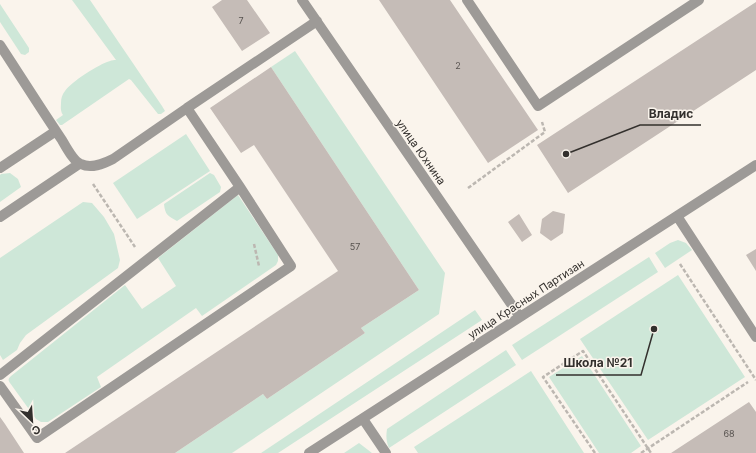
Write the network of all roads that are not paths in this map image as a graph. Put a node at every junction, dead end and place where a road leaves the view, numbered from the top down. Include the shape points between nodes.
1 (302, 0) edge
2 (467, 0) edge
3 (698, 0) edge
4 (317, 21) junction
5 (0, 45) edge
6 (187, 108) junction
7 (56, 131) junction
8 (79, 164) junction
9 (756, 165) edge
10 (0, 168) edge
11 (240, 187) junction
12 (677, 216) junction
13 (0, 217) edge
14 (520, 317) junction
15 (756, 337) edge
16 (0, 374) edge
17 (0, 386) edge
18 (363, 419) junction
19 (310, 453) edge
20 (386, 453) edge

1 - 4 street, улица Юхнина
2 - 3 street via 538,106
4 - 6 street
4 - 14 street, улица Юхнина
5 - 7 street
6 - 8 street via 113,159 103,164
6 - 11 street
7 - 8 street
7 - 10 street
8 - 13 street
9 - 12 street, улица Красных Партизан
11 - 16 street
11 - 17 street via 291,266 37,438
12 - 14 street, улица Красных Партизан
12 - 15 street
14 - 18 street, улица Красных Партизан
18 - 19 street, улица Красных Партизан
18 - 20 street

